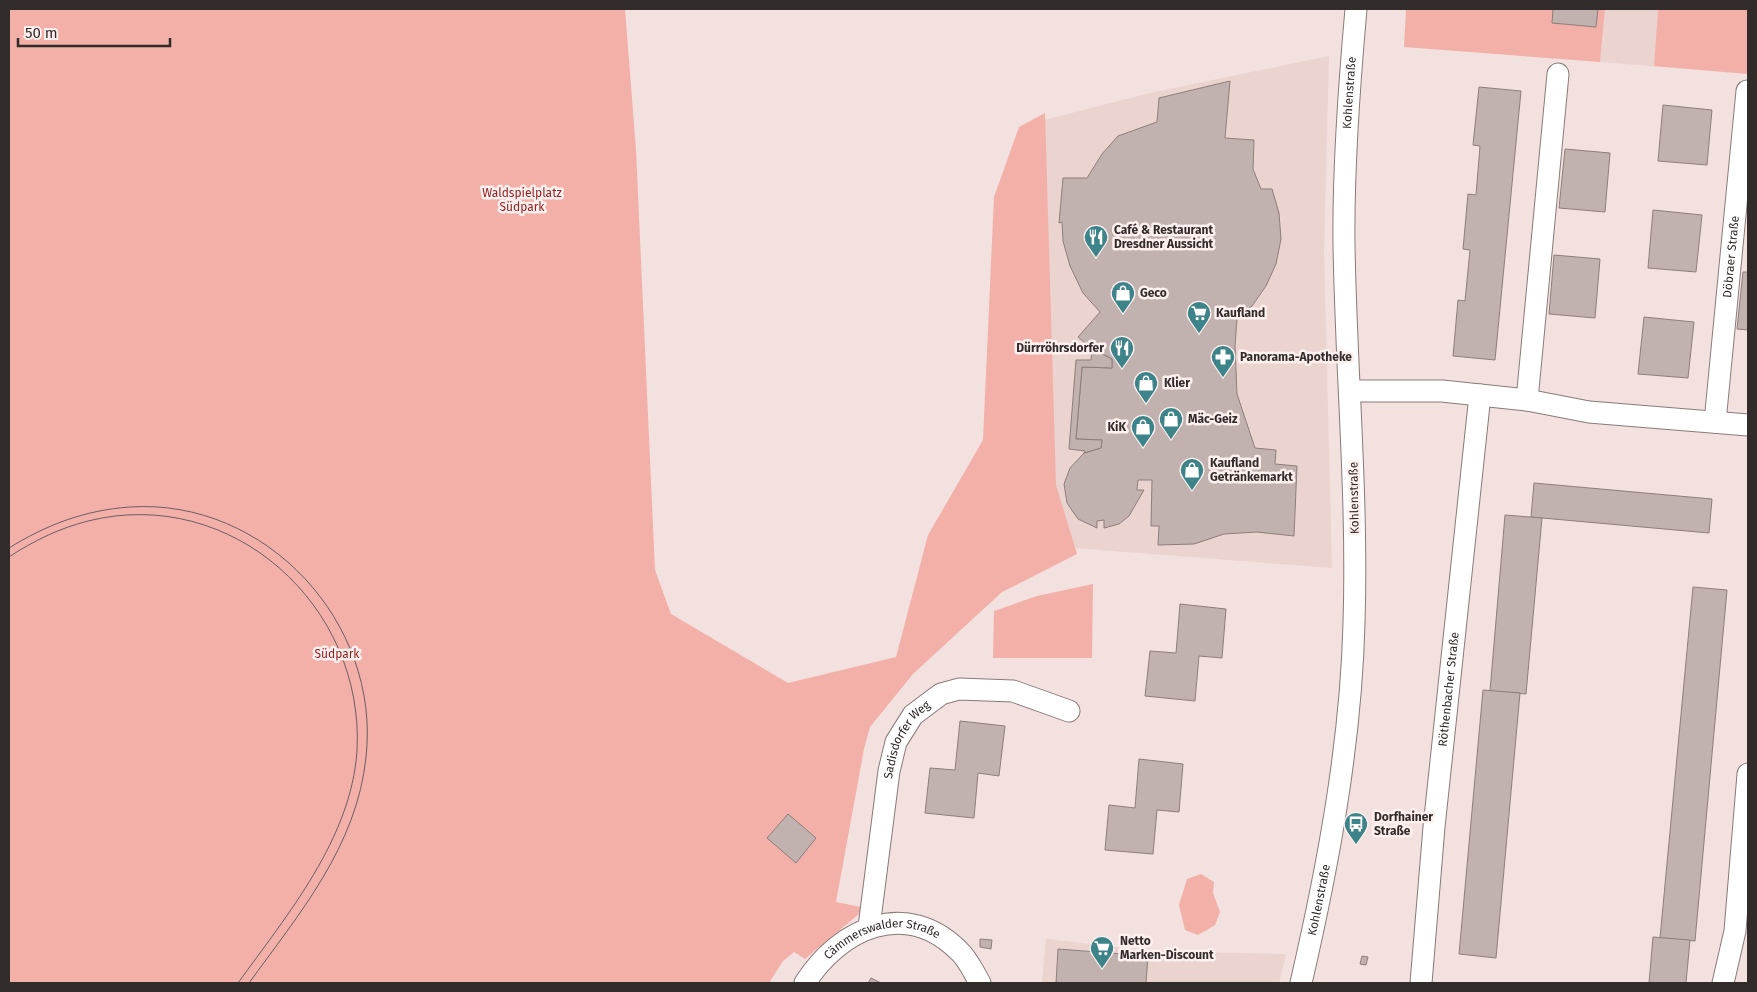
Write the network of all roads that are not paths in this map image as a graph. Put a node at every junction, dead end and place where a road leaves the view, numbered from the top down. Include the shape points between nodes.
1 (1356, 9) edge
2 (1558, 74) dead end
3 (1747, 91) dead end
4 (1350, 391) junction
5 (1480, 395) junction
6 (1527, 400) junction
7 (1715, 422) junction
8 (1748, 425) edge
9 (1070, 711) dead end
10 (1748, 774) edge
11 (869, 927) junction
12 (805, 983) edge
13 (980, 983) edge
14 (1301, 983) edge
15 (1421, 983) edge
16 (1723, 983) edge

1 - 4 street, Kohlenstraße via 1348,90 1344,200
2 - 6 street
3 - 7 street, Döbraer Straße
4 - 5 street
4 - 14 street, Kohlenstraße via 1355,505 1355,617 1351,673 1332,824
5 - 6 street
5 - 15 street, Röthenbacher Straße via 1434,827
6 - 7 street via 1588,412
7 - 8 street
9 - 11 street, Sadisdorfer Weg via 1014,691 959,689 941,694 913,715 896,742 889,771
10 - 16 street via 1735,931
11 - 12 street, Cämmerswalder Straße via 845,939
11 - 13 street, Cämmerswalder Straße via 898,922 937,933 960,951

